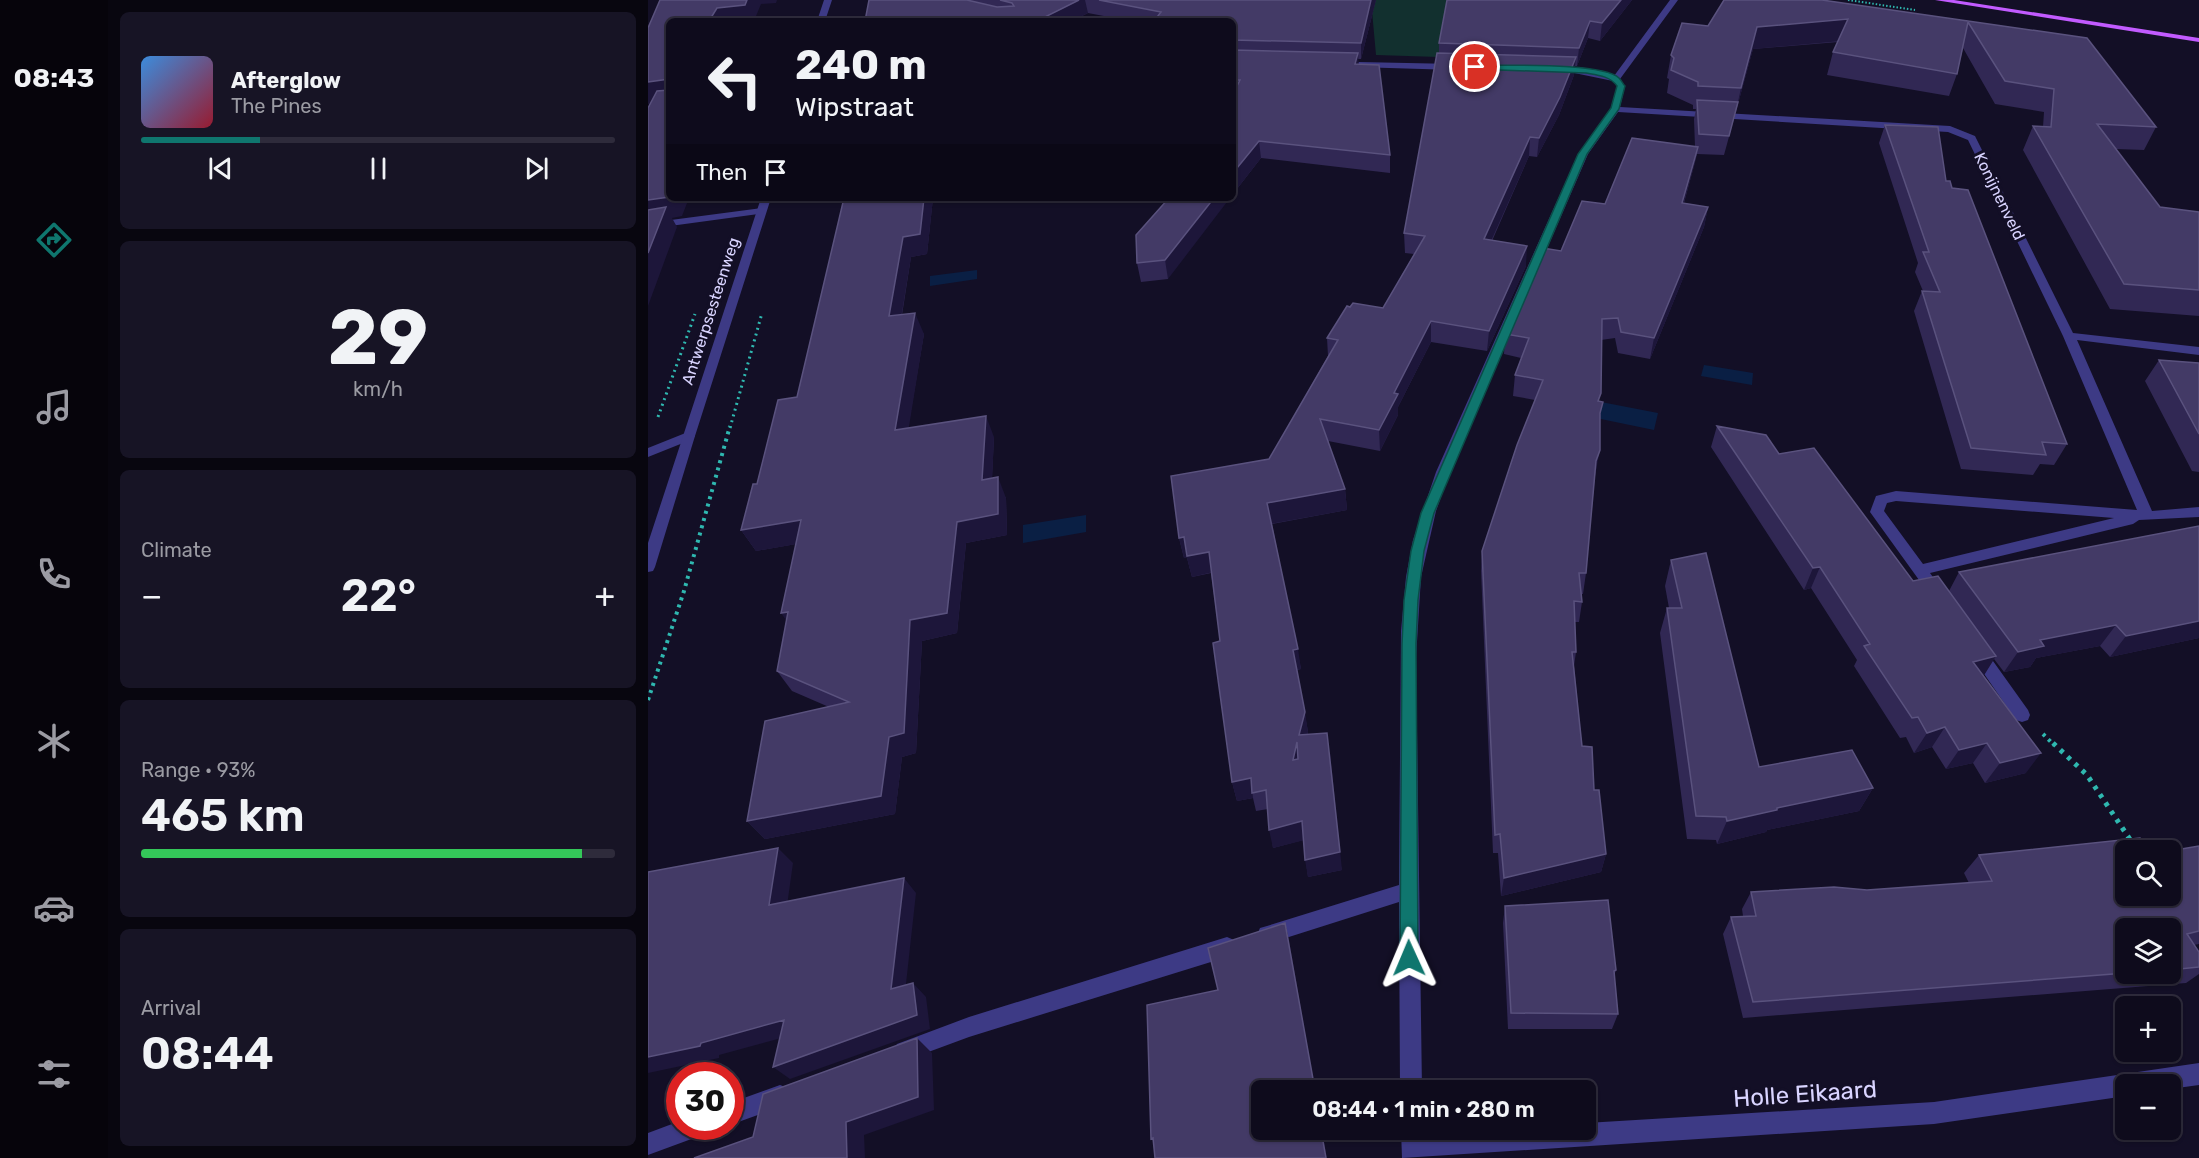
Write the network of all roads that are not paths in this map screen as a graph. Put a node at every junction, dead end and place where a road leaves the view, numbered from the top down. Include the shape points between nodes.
1 (829, 0) edge
2 (1674, 0) edge
3 (1939, 0) edge
4 (822, 18) edge
5 (2199, 40) edge
6 (1349, 65) edge
7 (1464, 67) edge
8 (1544, 68) edge
9 (1616, 80) junction
10 (1615, 109) junction
11 (765, 201) edge
12 (762, 211) junction
13 (648, 226) edge
14 (2068, 336) junction
15 (2199, 351) edge
16 (688, 436) junction
17 (648, 453) edge
18 (2199, 512) edge
19 (2147, 516) junction
20 (648, 567) edge
21 (1920, 570) junction
22 (1947, 608) edge
23 (1968, 638) edge
24 (2022, 715) road end
25 (1407, 891) junction
26 (882, 1059) edge
27 (2199, 1074) edge
28 (1412, 1080) edge
29 (796, 1090) edge
30 (744, 1109) edge
31 (666, 1137) edge
32 (648, 1144) edge
33 (1412, 1144) edge

1 - 4 street
2 - 9 street
3 - 5 main road
6 - 7 street
8 - 9 street via 1586,71
9 - 10 street via 1621,86
10 - 14 street, Konijnenveld via 1962,132 1972,138
10 - 25 street via 1582,154 1443,472 1422,532 1411,600 1409,644
11 - 12 street, Antwerpsesteenweg
12 - 13 street
12 - 16 street, Antwerpsesteenweg
14 - 15 street
14 - 19 street, Konijnenveld
16 - 17 street
16 - 20 street, Antwerpsesteenweg
18 - 19 street
19 - 21 street
19 - 21 street via 1896,496 1881,499 1877,512
21 - 22 street
23 - 24 street
25 - 26 street via 969,1027
25 - 28 street
27 - 33 street, Holle Eikaard via 1934,1113
29 - 30 street
31 - 32 street

